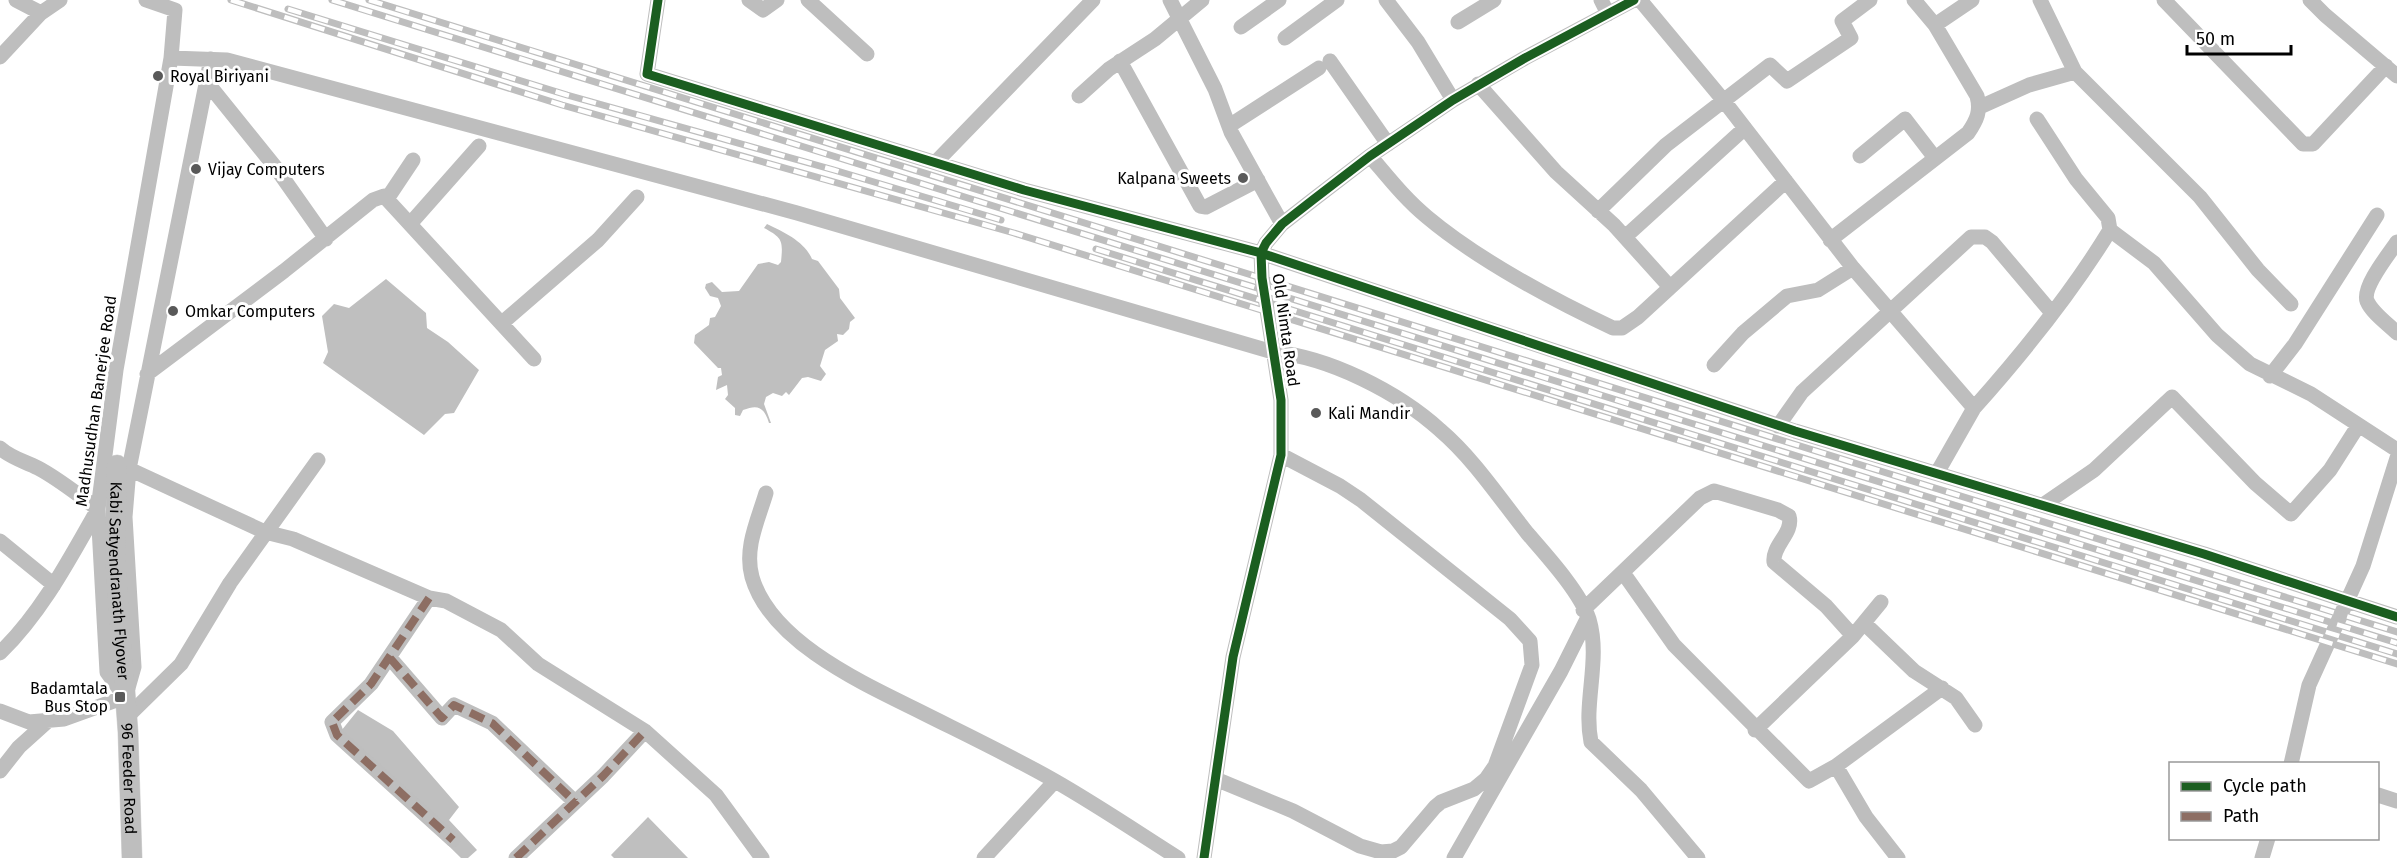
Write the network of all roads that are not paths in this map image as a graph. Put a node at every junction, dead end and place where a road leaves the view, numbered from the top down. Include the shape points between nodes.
1 (16, 0) edge
2 (60, 0) edge
3 (146, 0) edge
4 (658, 0) edge
5 (749, 0) edge
6 (777, 0) edge
7 (808, 0) edge
8 (1093, 0) edge
9 (1170, 0) edge
10 (1202, 0) edge
11 (1279, 0) edge
12 (1337, 0) edge
13 (1386, 0) edge
14 (1494, 0) edge
15 (1634, 0) edge
16 (1640, 0) edge
17 (1870, 0) edge
18 (1914, 0) edge
19 (1972, 0) edge
20 (2040, 0) edge
21 (2164, 0) edge
22 (2310, 0) edge
23 (1605, 7) edge
24 (40, 13) junction
25 (1178, 18) junction
26 (1458, 22) dead end
27 (1935, 26) junction
28 (1241, 27) dead end
29 (1285, 38) dead end
30 (867, 54) dead end
31 (0, 57) edge
32 (212, 59) junction
33 (1120, 62) junction
34 (170, 65) junction
35 (2392, 71) edge
36 (2074, 72) junction
37 (205, 80) junction
38 (1478, 84) junction
39 (1079, 96) dead end
40 (1453, 100) junction
41 (1724, 101) junction
42 (1980, 107) junction
43 (2037, 119) dead end
44 (1229, 126) junction
45 (1745, 128) junction
46 (1388, 144) junction
47 (479, 146) dead end
48 (1370, 156) junction
49 (1860, 156) dead end
50 (1935, 158) junction
51 (413, 160) dead end
52 (936, 162) junction
53 (1258, 180) junction
54 (1786, 180) junction
55 (637, 197) dead end
56 (387, 199) junction
57 (1598, 211) junction
58 (2377, 215) dead end
59 (410, 224) junction
60 (1282, 224) junction
61 (2110, 230) junction
62 (1625, 237) junction
63 (326, 239) junction
64 (1830, 240) junction
65 (2397, 242) edge
66 (1261, 253) junction
67 (1852, 268) junction
68 (1669, 286) junction
69 (2290, 304) dead end
70 (1889, 310) junction
71 (2052, 313) junction
72 (502, 323) junction
73 (2397, 333) edge
74 (1273, 352) junction
75 (534, 359) dead end
76 (1714, 365) dead end
77 (147, 374) junction
78 (2270, 376) junction
79 (1974, 408) junction
80 (1778, 426) junction
81 (2358, 426) junction
82 (0, 448) edge
83 (2397, 450) edge
84 (1281, 455) junction
85 (2397, 458) edge
86 (318, 460) dead end
87 (123, 467) junction
88 (1937, 473) junction
89 (766, 493) dead end
90 (2043, 505) junction
91 (98, 509) junction
92 (265, 532) junction
93 (0, 541) edge
94 (1624, 574) junction
95 (54, 585) junction
96 (429, 598) junction
97 (2346, 599) junction
98 (1881, 602) dead end
99 (1586, 613) junction
100 (2397, 617) edge
101 (1864, 623) junction
102 (1853, 636) junction
103 (0, 653) edge
104 (390, 658) junction
105 (1942, 688) junction
106 (125, 697) junction
107 (0, 711) edge
108 (127, 717) junction
109 (49, 720) junction
110 (1975, 725) dead end
111 (1755, 730) junction
112 (645, 731) junction
113 (2291, 762) edge
114 (1836, 766) junction
115 (0, 771) edge
116 (1218, 780) junction
117 (1055, 781) junction
118 (2379, 795) edge
119 (2397, 801) edge
120 (575, 802) junction
121 (453, 840) dead end
122 (2267, 840) edge
123 (755, 855) edge
124 (523, 856) edge
125 (1693, 856) edge
126 (132, 858) edge
127 (984, 858) edge
128 (1178, 858) edge
129 (1204, 858) edge
130 (1454, 858) edge
131 (1898, 858) edge
132 (2262, 858) edge

1 - 24 street
2 - 24 street
3 - 34 street, Madhusudhan Banerjee Road via 175,16
4 - 52 street via 647,74
5 - 6 street via 763,10
7 - 30 street
8 - 52 street
9 - 25 street
10 - 25 street
11 - 28 street
12 - 29 street
13 - 40 street via 1418,42
14 - 26 street
15 - 23 street, Old Nimta Road
16 - 41 street
17 - 41 street via 1842,21 1851,38 1787,81 1770,65
18 - 27 street
19 - 27 street
20 - 36 street
21 - 35 street via 2303,144 2313,144
22 - 35 street
23 - 38 street, Old Nimta Road
24 - 31 street
25 - 33 street
25 - 44 street
27 - 42 street
32 - 34 street
32 - 37 street
32 - 74 street via 797,213
33 - 39 street
33 - 53 street via 1200,206 1206,207
34 - 91 street, Madhusudhan Banerjee Road via 116,370
36 - 42 street via 2030,85
36 - 69 street via 2200,197
37 - 63 street via 276,168
37 - 77 street
38 - 40 street, Old Nimta Road
38 - 57 street via 1556,172
40 - 46 street, Old Nimta Road
41 - 45 street
41 - 57 street via 1666,145
42 - 50 street via 1968,133
43 - 61 street via 2076,179 2108,218
44 - 46 street via 1325,65
44 - 53 street
45 - 54 street
45 - 62 street
46 - 48 street, Old Nimta Road
47 - 59 street
48 - 60 street, Old Nimta Road
48 - 68 street via 1407,199 1442,229 1540,291 1613,328 1630,323
49 - 50 street via 1905,119
50 - 64 street
51 - 56 street
52 - 66 street via 1024,190
53 - 60 street
54 - 64 street
54 - 68 street
55 - 72 street via 598,240
56 - 59 street
56 - 63 street via 384,196 373,200
57 - 62 street
58 - 78 street via 2295,344
59 - 72 street
60 - 66 street, Old Nimta Road
61 - 71 street
61 - 78 street via 2154,263 2236,353
62 - 68 street
63 - 77 street
64 - 67 street
65 - 73 street via 2366,294 2367,302
66 - 74 street, Old Nimta Road
66 - 80 street
67 - 70 street
67 - 76 street via 1818,290 1787,296 1743,333
70 - 71 street via 1971,237 1979,235 1992,242
70 - 79 street
70 - 80 street via 1802,392
71 - 79 street
72 - 75 street
74 - 84 street, Old Nimta Road via 1282,419
74 - 99 street via 1297,354 1334,366 1416,410 1441,430 1548,557
77 - 87 street
78 - 81 street via 2301,388
79 - 88 street
80 - 88 street
81 - 83 street
81 - 90 street via 2330,470 2291,514 2255,483 2172,397 2094,470
82 - 91 street via 38,468
84 - 116 street, Old Nimta Road via 1233,657
84 - 116 street via 1360,500 1510,619 1530,640 1532,665 1495,766 1486,779 1462,795 1441,802 1410,838 1393,851 1360,846 1293,811
85 - 97 street via 2363,566
86 - 92 street
87 - 92 street
87 - 106 main road, Kabi Satyendranath Flyover via 114,530
87 - 106 street via 134,668
88 - 90 street
89 - 117 street via 751,542 752,578 763,599 800,643 838,670
90 - 97 street
91 - 95 street
91 - 106 street, Madhusudhan Banerjee Road via 107,672
92 - 96 street via 293,539
92 - 108 street via 181,664
93 - 95 street
94 - 99 street
94 - 102 street via 1700,498 1720,492 1789,516 1789,527 1773,556 1774,562 1826,606
94 - 111 street via 1674,645
95 - 103 street via 22,631
96 - 104 street
96 - 112 street via 446,601 501,630 538,664
97 - 100 street
97 - 113 street via 2308,684
98 - 101 street
99 - 125 street via 1593,651 1591,742 1641,790
99 - 130 street via 1562,671
101 - 102 street
101 - 105 street via 1907,665
102 - 111 street
104 - 120 street via 442,718 454,705 492,723
104 - 121 street via 371,684 332,722 337,735
105 - 110 street via 1961,704
105 - 114 street
106 - 108 main road, 96 Feeder Road
106 - 109 street via 64,719
107 - 109 street via 29,722
108 - 126 main road, 96 Feeder Road
109 - 115 street
111 - 114 street via 1809,781
112 - 120 street
112 - 123 street via 716,795
114 - 131 street via 1866,817
116 - 129 street, Old Nimta Road
117 - 127 street
117 - 128 street
118 - 119 street
120 - 124 street
122 - 132 street

